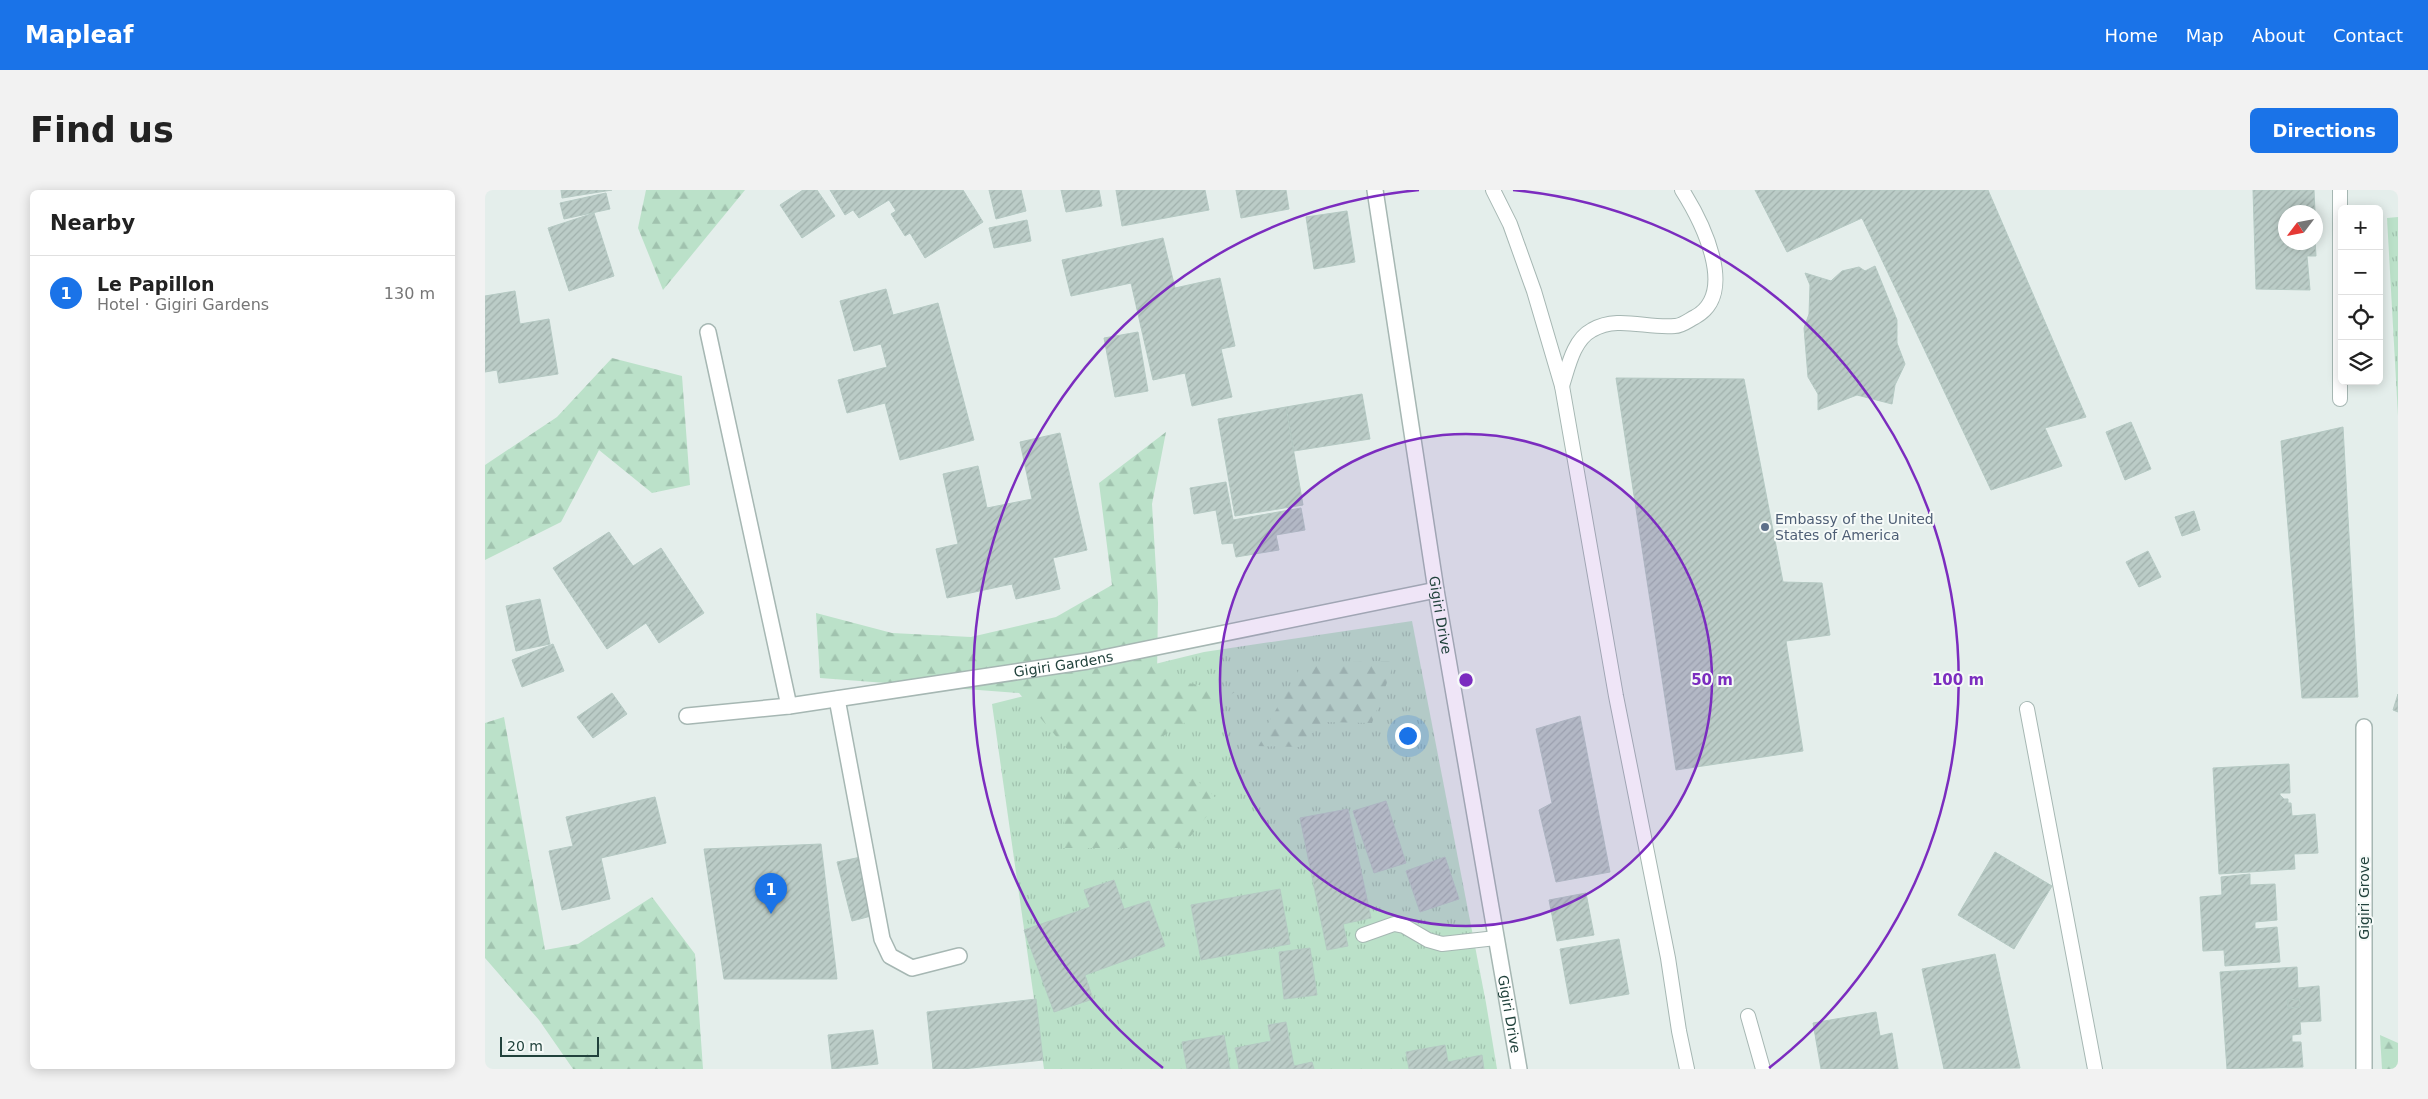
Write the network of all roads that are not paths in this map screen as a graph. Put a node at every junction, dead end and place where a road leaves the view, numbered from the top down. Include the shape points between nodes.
1 (1375, 190) edge
2 (1493, 190) edge
3 (1682, 190) edge
4 (2340, 190) edge
5 (708, 332) dead end
6 (1562, 386) junction
7 (2339, 399) dead end
8 (1436, 590) junction
9 (837, 699) junction
10 (789, 706) junction
11 (2027, 709) dead end
12 (687, 716) dead end
13 (2365, 727) dead end
14 (1363, 935) dead end
15 (1496, 938) junction
16 (959, 956) dead end
17 (1748, 1016) dead end
18 (1519, 1069) edge
19 (1687, 1069) edge
20 (1763, 1069) edge
21 (2095, 1069) edge
22 (2364, 1069) edge

1 - 8 street, Gigiri Drive
2 - 6 lane via 1510,224 1528,274
3 - 6 lane via 1709,244 1715,270 1714,295 1703,313 1678,326 1658,328 1634,322 1591,330 1576,348
4 - 7 lane
5 - 10 street
6 - 19 lane via 1616,696
8 - 9 street, Gigiri Gardens via 1088,661
8 - 15 street, Gigiri Drive
9 - 10 street, Gigiri Gardens
9 - 16 street via 886,948 890,956 912,968
10 - 12 street, Gigiri Gardens
11 - 21 lane
13 - 22 street, Gigiri Grove
14 - 15 lane via 1394,924 1442,944
15 - 18 street, Gigiri Drive
17 - 20 lane

